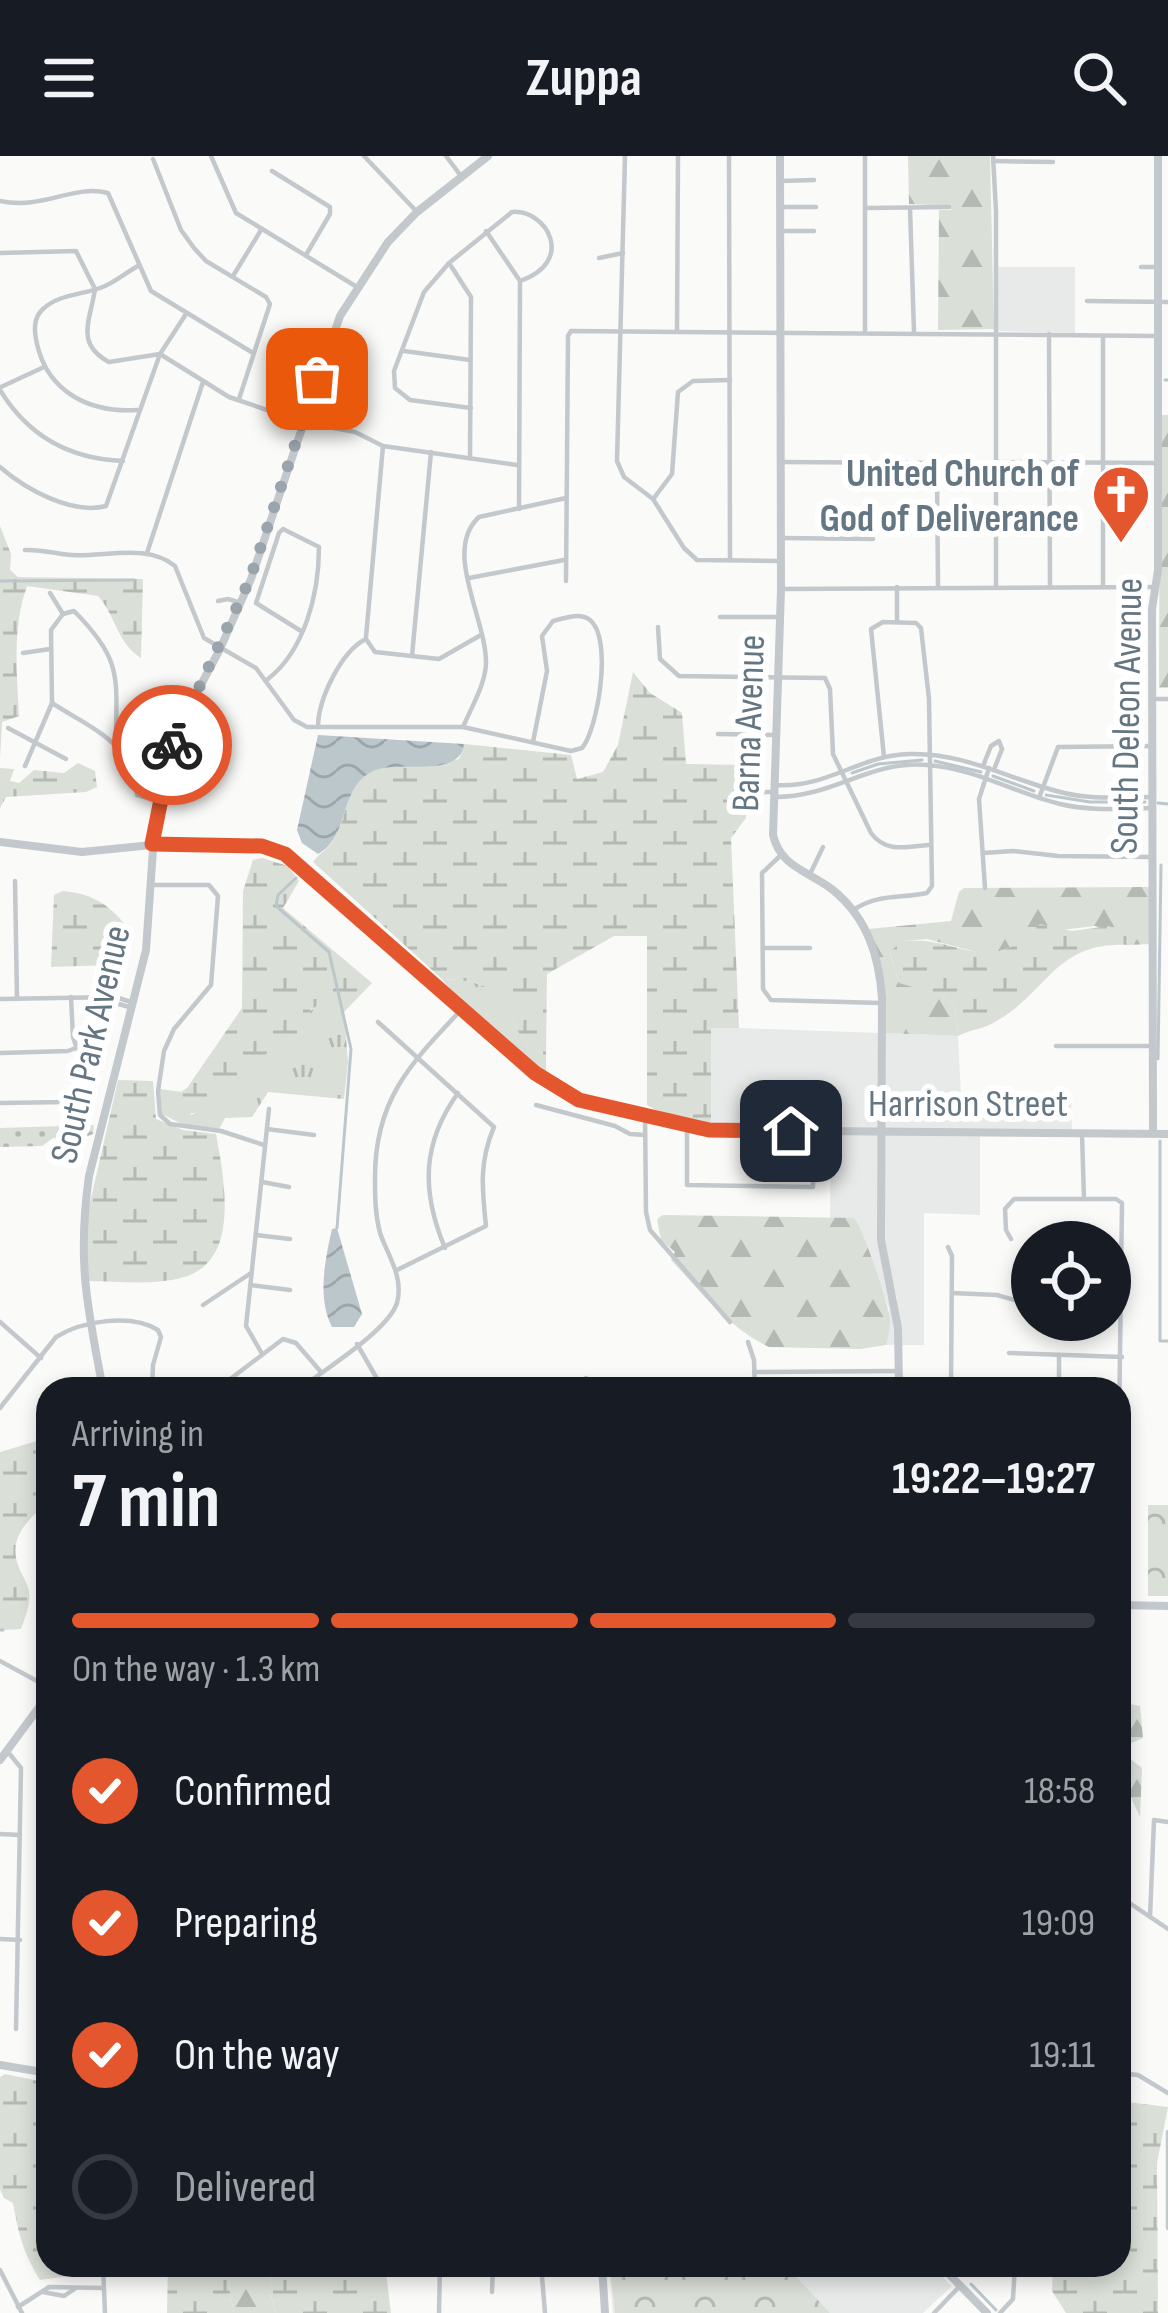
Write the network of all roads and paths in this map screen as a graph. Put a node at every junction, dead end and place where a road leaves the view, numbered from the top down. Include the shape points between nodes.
1 (211, 156) edge
2 (364, 156) edge
3 (446, 156) edge
4 (488, 156) edge
5 (625, 156) edge
6 (677, 156) edge
7 (729, 156) edge
8 (780, 156) edge
9 (865, 156) edge
10 (1158, 156) edge
11 (153, 159) edge
12 (993, 159) edge
13 (1053, 162) dead end
14 (272, 171) dead end
15 (461, 176) junction
16 (814, 180) dead end
17 (779, 181) junction
18 (610, 199) dead end
19 (624, 199) junction
20 (0, 201) edge
21 (779, 207) junction
22 (816, 207) dead end
23 (950, 207) dead end
24 (864, 208) junction
25 (910, 208) junction
26 (417, 212) junction
27 (261, 230) junction
28 (486, 231) junction
29 (780, 231) junction
30 (814, 231) dead end
31 (0, 253) edge
32 (623, 253) junction
33 (1163, 253) edge
34 (306, 255) junction
35 (599, 258) dead end
36 (449, 263) junction
37 (138, 266) junction
38 (1141, 267) dead end
39 (1159, 267) junction
40 (232, 276) junction
41 (520, 280) junction
42 (357, 288) junction
43 (95, 289) junction
44 (1088, 301) dead end
45 (1163, 302) edge
46 (186, 314) junction
47 (623, 332) junction
48 (677, 332) junction
49 (865, 332) junction
50 (914, 332) junction
51 (782, 333) junction
52 (729, 334) junction
53 (996, 334) junction
54 (1049, 334) junction
55 (1103, 336) junction
56 (1158, 336) junction
57 (404, 351) junction
58 (253, 352) junction
59 (1163, 352) edge
60 (160, 354) junction
61 (470, 361) junction
62 (44, 367) junction
63 (730, 380) junction
64 (203, 382) junction
65 (0, 389) edge
66 (238, 401) junction
67 (471, 408) junction
68 (140, 410) junction
69 (1163, 410) edge
70 (302, 422) junction
71 (383, 446) junction
72 (431, 452) junction
73 (470, 457) junction
74 (122, 461) junction
75 (781, 462) junction
76 (997, 463) junction
77 (1049, 463) junction
78 (1103, 463) junction
79 (1157, 463) junction
80 (517, 465) junction
81 (0, 467) edge
82 (567, 498) junction
83 (653, 500) junction
84 (519, 508) junction
85 (781, 538) junction
86 (873, 539) dead end
87 (25, 550) dead end
88 (147, 554) junction
89 (566, 560) junction
90 (730, 560) junction
91 (781, 561) junction
92 (469, 578) junction
93 (566, 581) dead end
94 (996, 586) junction
95 (1050, 586) junction
96 (897, 587) junction
97 (938, 587) junction
98 (1103, 587) junction
99 (1154, 587) junction
100 (781, 589) junction
101 (50, 593) dead end
102 (218, 601) dead end
103 (241, 603) junction
104 (62, 614) junction
105 (719, 617) dead end
106 (781, 617) junction
107 (897, 622) junction
108 (658, 627) dead end
109 (302, 631) junction
110 (482, 635) junction
111 (366, 639) junction
112 (50, 649) junction
113 (220, 649) junction
114 (23, 653) dead end
115 (412, 657) junction
116 (778, 677) junction
117 (268, 679) junction
118 (1152, 699) junction
119 (1168, 699) edge
120 (52, 703) junction
121 (318, 727) junction
122 (8, 728) dead end
123 (463, 728) junction
124 (718, 734) dead end
125 (779, 735) junction
126 (533, 742) junction
127 (35, 743) junction
128 (116, 744) junction
129 (1152, 746) junction
130 (928, 754) junction
131 (884, 757) junction
132 (66, 759) dead end
133 (928, 765) junction
134 (25, 766) dead end
135 (989, 768) junction
136 (840, 772) junction
137 (985, 777) junction
138 (844, 782) junction
139 (1043, 788) junction
140 (776, 791) junction
141 (752, 792) dead end
142 (1039, 798) junction
143 (159, 801) junction
144 (1152, 802) junction
145 (0, 842) edge
146 (152, 844) junction
147 (929, 844) junction
148 (823, 847) dead end
149 (983, 853) junction
150 (781, 855) junction
151 (1152, 857) junction
152 (810, 874) junction
153 (15, 881) dead end
154 (150, 885) junction
155 (985, 888) dead end
156 (853, 910) junction
157 (763, 948) junction
158 (810, 948) dead end
159 (71, 998) junction
160 (0, 999) edge
161 (17, 999) junction
162 (881, 1003) junction
163 (133, 1005) junction
164 (462, 1009) junction
165 (378, 1022) dead end
166 (1056, 1046) dead end
167 (1152, 1046) junction
168 (78, 1047) junction
169 (0, 1053) edge
170 (418, 1057) junction
171 (458, 1093) junction
172 (0, 1103) edge
173 (536, 1106) dead end
174 (269, 1109) dead end
175 (644, 1115) junction
176 (690, 1125) junction
177 (267, 1129) junction
178 (814, 1131) junction
179 (882, 1132) junction
180 (1153, 1132) junction
181 (645, 1133) junction
182 (1082, 1133) junction
183 (1168, 1134) edge
184 (314, 1136) dead end
185 (264, 1145) junction
186 (262, 1183) junction
187 (289, 1187) dead end
188 (1084, 1199) junction
189 (1124, 1221) edge
190 (256, 1235) junction
191 (290, 1239) dead end
192 (1011, 1239) dead end
193 (948, 1247) dead end
194 (445, 1248) junction
195 (396, 1270) junction
196 (251, 1273) junction
197 (250, 1286) junction
198 (290, 1290) dead end
199 (952, 1293) junction
200 (1011, 1299) edge
201 (203, 1305) dead end
202 (0, 1322) edge
203 (730, 1322) dead end
204 (89, 1327) junction
205 (1122, 1341) edge
206 (748, 1342) dead end
207 (357, 1344) junction
208 (261, 1352) junction
209 (1009, 1353) dead end
210 (1059, 1356) junction
211 (1122, 1357) junction
212 (41, 1358) junction
213 (899, 1371) junction
214 (321, 1372) junction
215 (754, 1372) junction
216 (100, 1377) edge
217 (152, 1377) edge
218 (231, 1377) edge
219 (315, 1377) edge
220 (376, 1377) edge
221 (754, 1377) edge
222 (899, 1377) edge
223 (951, 1377) edge
224 (1059, 1377) edge
225 (1121, 1377) edge
226 (0, 1408) edge
227 (1131, 1605) edge
228 (1168, 1606) edge
229 (0, 1661) edge
230 (36, 1684) edge
231 (36, 1709) edge
232 (4, 1756) edge
233 (1168, 1822) edge
234 (0, 1834) edge
235 (20, 1835) junction
236 (1131, 1904) edge
237 (1150, 1917) junction
238 (1168, 1929) edge
239 (0, 1939) edge
240 (20, 1940) junction
241 (16, 2030) dead end
242 (0, 2066) edge
243 (36, 2072) edge
244 (1131, 2074) edge
245 (1168, 2093) edge
246 (1168, 2132) edge
247 (1168, 2228) edge
248 (0, 2270) edge
249 (102, 2277) edge
250 (440, 2277) edge
251 (493, 2277) edge
252 (542, 2277) edge
253 (603, 2277) edge
254 (951, 2277) edge
255 (1014, 2277) edge
256 (960, 2286) junction
257 (56, 2287) junction
258 (76, 2288) junction
259 (102, 2288) junction
260 (39, 2291) junction
261 (492, 2292) dead end
262 (57, 2296) junction
263 (20, 2310) edge
264 (105, 2313) edge
265 (440, 2313) edge
266 (545, 2313) edge
267 (605, 2313) edge
268 (934, 2313) edge
269 (987, 2313) edge
270 (1000, 2313) edge

1 - 27 street via 232,208
2 - 26 street
3 - 15 street
4 - 15 street, South Park Avenue
5 - 19 street
6 - 48 street
7 - 52 street
8 - 17 street, Barna Avenue
9 - 24 street
10 - 33 street, South Deleon Avenue
11 - 40 street via 187,239
12 - 13 street
12 - 53 street
14 - 34 street via 330,207
15 - 26 street, South Park Avenue
16 - 17 street
17 - 21 street, Barna Avenue
18 - 19 street
19 - 32 street
20 - 37 street via 108,194
21 - 22 street
21 - 29 street, Barna Avenue
23 - 25 street
24 - 25 street
24 - 49 street
25 - 50 street
26 - 42 street, South Park Avenue
27 - 34 street
27 - 40 street
28 - 36 street
28 - 41 street
28 - 41 street via 523,211 552,243 550,262
29 - 30 street
29 - 51 street, Barna Avenue
31 - 43 street via 76,251
32 - 35 street
32 - 47 street
33 - 39 street, South Deleon Avenue
34 - 42 street
36 - 57 street via 418,301
36 - 61 street via 471,294
37 - 43 street
37 - 46 street via 151,291
38 - 39 street
39 - 45 street, South Deleon Avenue
40 - 58 street via 270,304
41 - 80 street
42 - 70 street, South Park Avenue
43 - 60 street via 85,323 98,356 123,362
43 - 62 street via 40,311
44 - 45 street
45 - 56 street, South Deleon Avenue
46 - 58 street
46 - 60 street
47 - 48 street
47 - 82 street via 569,332
47 - 83 street via 617,461 626,480
48 - 52 street
49 - 50 street
49 - 51 street
50 - 53 street
51 - 52 street
51 - 75 street, Barna Avenue
52 - 63 street
53 - 54 street
53 - 76 street
54 - 55 street
54 - 77 street
55 - 56 street
55 - 78 street
56 - 59 street, South Deleon Avenue
57 - 61 street
57 - 67 street via 393,374 401,395
58 - 66 street
59 - 69 street, South Deleon Avenue
60 - 64 street
60 - 68 street
61 - 67 street
62 - 65 street
62 - 68 street via 89,405
63 - 83 street via 697,380 678,392 672,474
63 - 90 street
64 - 66 street
64 - 88 street
65 - 74 street via 41,437 85,457
66 - 70 street
67 - 73 street
68 - 74 street
69 - 79 street, South Deleon Avenue
70 - 71 street
70 - 103 street, South Park Avenue
71 - 72 street
71 - 111 street
72 - 73 street
72 - 115 street
73 - 80 street
74 - 81 street via 111,500 98,509 38,492
75 - 85 street, Barna Avenue
75 - 97 street via 933,463
76 - 77 street
76 - 94 street
77 - 78 street
77 - 95 street
78 - 79 street
78 - 98 street
79 - 99 street, South Deleon Avenue
80 - 84 street
82 - 84 street
82 - 89 street
83 - 90 street via 697,560
84 - 92 street via 471,525 462,547
85 - 86 street
85 - 91 street, Barna Avenue
87 - 88 street
88 - 113 street via 175,566 198,629
89 - 92 street
89 - 93 street
90 - 91 street
91 - 100 street, Barna Avenue
92 - 110 street
94 - 95 street
94 - 97 street
95 - 98 street
96 - 97 street
96 - 100 street
96 - 107 street
98 - 99 street
99 - 118 street, South Deleon Avenue
100 - 106 street, Barna Avenue
101 - 104 street
102 - 103 street
103 - 113 street, South Park Avenue
104 - 112 street
104 - 128 street via 74,611 112,658
105 - 106 street
106 - 116 street, Barna Avenue
107 - 130 street via 921,628
107 - 131 street via 871,629
108 - 116 street via 660,659 675,674
109 - 109 street via 320,547 284,529 256,603
109 - 117 street
110 - 115 street via 439,659
110 - 123 street via 486,666
111 - 115 street via 374,652
111 - 121 street via 352,645 318,711
112 - 114 street
112 - 120 street
113 - 117 street
113 - 143 street, South Park Avenue via 178,728
116 - 125 street, Barna Avenue
116 - 136 street via 827,680
117 - 121 street via 293,720
118 - 119 street
118 - 129 street, South Deleon Avenue
120 - 127 street
120 - 128 street
121 - 123 street
122 - 127 street
123 - 126 street
124 - 125 street
125 - 140 street, Barna Avenue
126 - 126 street via 571,751 590,739 602,670 597,630 582,616 553,621 542,636 547,670
127 - 132 street
127 - 134 street
128 - 143 street via 132,761 137,795
129 - 139 street via 1062,746
129 - 144 street, South Deleon Avenue
130 - 131 street
130 - 133 street
130 - 135 street
131 - 136 street
133 - 137 street
133 - 138 street
133 - 147 street
135 - 137 street
135 - 139 street
136 - 138 street
136 - 140 street
137 - 142 street
137 - 149 street
138 - 140 street via 806,796
138 - 147 street via 880,844
139 - 142 street
139 - 144 street
140 - 141 street
140 - 150 street, Barna Avenue via 773,835
142 - 144 street via 1094,808
143 - 146 street, South Park Avenue
144 - 151 street, South Deleon Avenue
145 - 146 street, Harrison Street via 82,851
146 - 154 street, South Park Avenue
146 - 164 street, Harrison Street via 262,846 285,854
147 - 156 street via 927,893 873,898
148 - 152 street
149 - 151 street
149 - 155 street
150 - 152 street, Barna Avenue
150 - 157 street via 762,873
151 - 167 street, South Deleon Avenue
152 - 156 street, Barna Avenue
153 - 161 street
154 - 163 street, South Park Avenue
154 - 185 street via 206,884 218,893 211,985 164,1051 160,1115
156 - 162 street, Barna Avenue via 878,962
157 - 158 street
157 - 162 street via 763,988 771,1000
159 - 161 street
159 - 163 street
159 - 168 street
160 - 161 street
162 - 179 street, Barna Avenue
163 - 204 street, South Park Avenue via 84,1211
164 - 170 street
164 - 175 street, Harrison Street via 564,1093
165 - 170 street
166 - 167 street
167 - 180 street, South Deleon Avenue
168 - 169 street
168 - 172 street via 84,1070 66,1102
170 - 171 street
170 - 195 street via 385,1109 375,1162 377,1220
171 - 194 street via 430,1150 430,1210
171 - 194 street via 493,1124 481,1166 487,1226
173 - 181 street
174 - 177 street
175 - 176 street, Harrison Street
175 - 181 street
176 - 178 street, Harrison Street
176 - 178 street via 687,1185 813,1187
177 - 184 street
177 - 185 street
178 - 179 street, Harrison Street
179 - 182 street, Harrison Street
179 - 213 street, Barna Avenue via 880,1240 895,1299
180 - 182 street, Harrison Street
180 - 183 street, Harrison Street
181 - 203 street via 650,1230
182 - 188 street
185 - 186 street
186 - 187 street
186 - 190 street
188 - 189 street via 1115,1199
188 - 192 street via 1015,1198 1008,1202
190 - 191 street
190 - 196 street
193 - 199 street
194 - 195 street
195 - 207 street via 396,1305
196 - 197 street
196 - 201 street
197 - 198 street
197 - 208 street via 247,1332
199 - 200 street
199 - 223 street
202 - 212 street
204 - 212 street via 56,1337
204 - 216 street, South Park Avenue
204 - 217 street via 140,1322 158,1330
205 - 211 street
206 - 215 street
207 - 214 street
207 - 220 street
208 - 214 street via 292,1340
208 - 218 street
209 - 210 street
210 - 211 street
210 - 224 street
211 - 225 street
212 - 226 street
213 - 215 street
213 - 222 street, Barna Avenue
214 - 219 street
215 - 221 street
227 - 228 street
229 - 230 street
231 - 232 street
232 - 235 street via 21,1766
233 - 237 street via 1154,1820
234 - 235 street
235 - 240 street
236 - 237 street
237 - 238 street
239 - 240 street
240 - 241 street
242 - 243 street
244 - 245 street
246 - 247 street
248 - 263 street
249 - 259 street
250 - 265 street
251 - 261 street
252 - 266 street
253 - 267 street
254 - 256 street
255 - 270 street via 1012,2299
256 - 268 street
256 - 269 street
257 - 258 street
257 - 260 street
257 - 262 street
258 - 259 street
258 - 262 street
259 - 264 street
260 - 262 street
260 - 263 street

